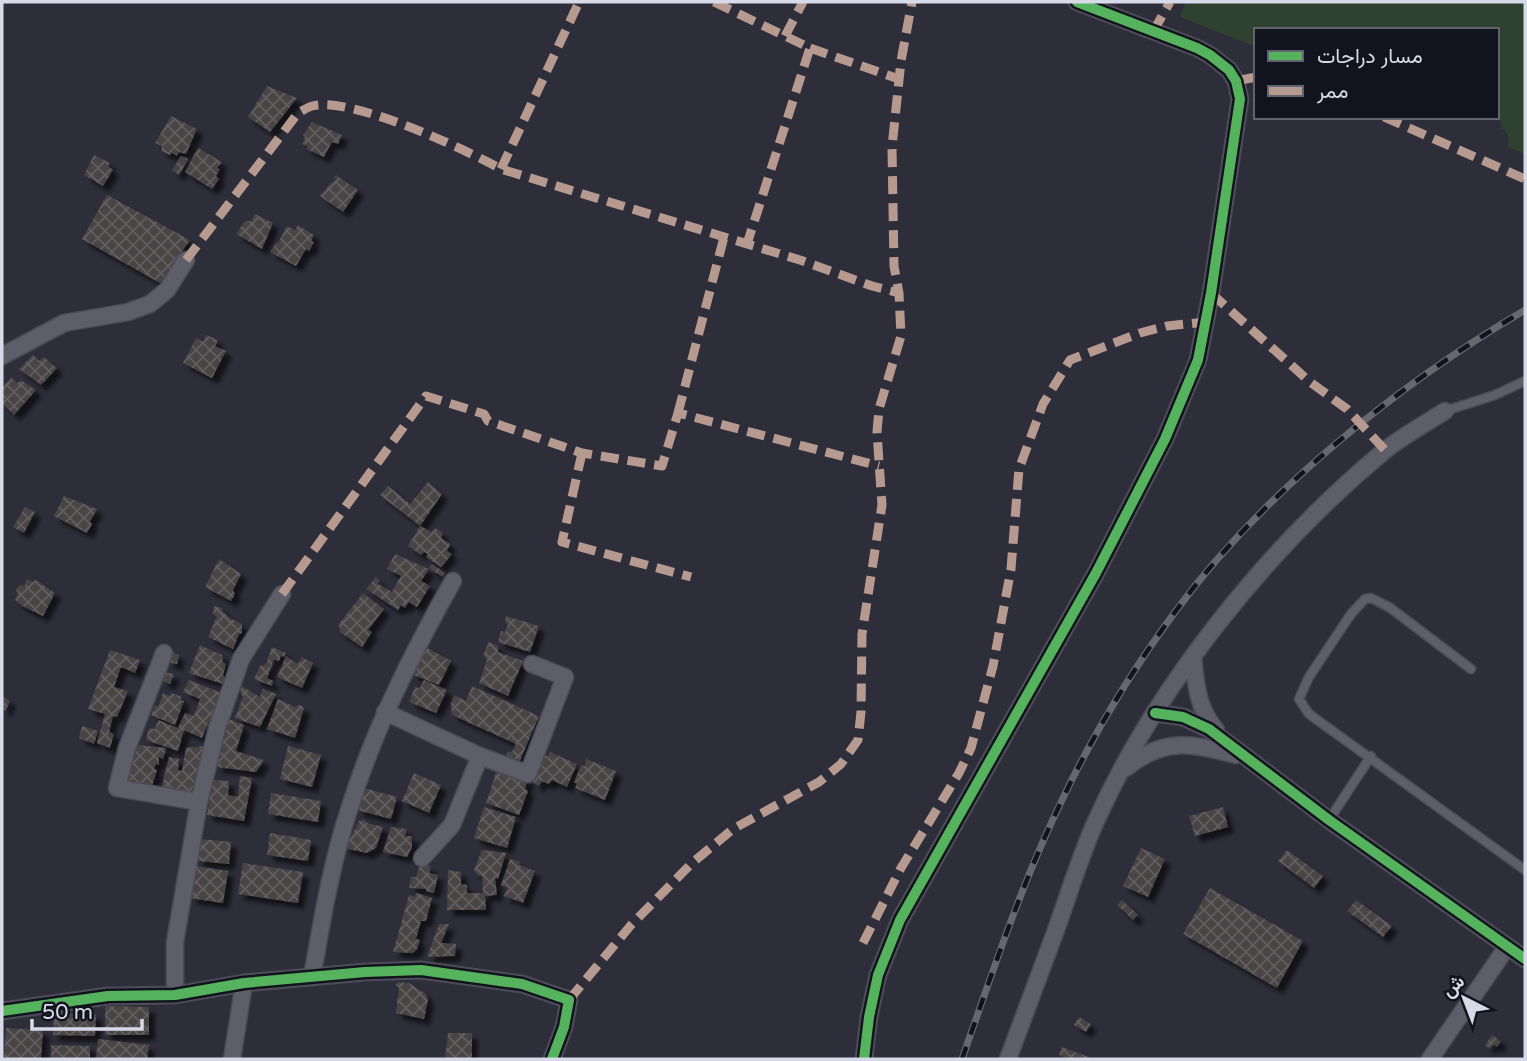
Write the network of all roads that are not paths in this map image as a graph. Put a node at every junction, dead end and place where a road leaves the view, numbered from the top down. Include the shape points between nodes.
1 (1077, 2) edge
2 (186, 260) dead end
3 (2, 356) edge
4 (1525, 381) edge
5 (1445, 411) joint
6 (453, 581) dead end
7 (282, 594) dead end
8 (164, 653) dead end
9 (1194, 657) junction
10 (532, 664) dead end
11 (1471, 669) dead end
12 (385, 712) junction
13 (1154, 713) junction
14 (480, 755) junction
15 (1242, 756) junction
16 (1371, 756) junction
17 (1119, 773) junction
18 (199, 803) junction
19 (1329, 820) junction
20 (422, 858) dead end
21 (1525, 870) edge
22 (1507, 947) junction
23 (1525, 958) edge
24 (312, 977) junction
25 (244, 983) junction
26 (175, 995) junction
27 (2, 1011) edge
28 (232, 1059) edge
29 (552, 1059) edge
30 (864, 1059) edge
31 (1008, 1059) edge
32 (1430, 1059) edge

1 - 30 street via 1197,48 1222,63 1236,81 1240,99 1206,322 1185,394 1135,498 889,944 873,997
2 - 3 street via 167,290 150,304 64,323
4 - 5 lane
5 - 9 street via 1385,450 1320,510 1250,586
6 - 12 street
7 - 18 street via 242,659 217,728
8 - 18 street via 127,748 117,788
9 - 13 street
9 - 15 street via 1201,709
10 - 14 street via 565,677 528,774
11 - 16 lane via 1380,600 1365,599 1316,666 1299,699 1309,714
12 - 14 street
12 - 24 street via 338,846
13 - 15 street via 1196,722
13 - 17 street
14 - 20 street via 452,825
15 - 17 street via 1204,746 1172,745 1147,753
15 - 19 street
16 - 19 lane
16 - 21 lane
17 - 31 street via 1087,843
18 - 26 street via 174,942
19 - 22 street
22 - 23 street
22 - 32 street
24 - 25 street
24 - 29 street via 421,970 548,992 569,1000
25 - 26 street
25 - 28 street
26 - 27 street via 108,996

